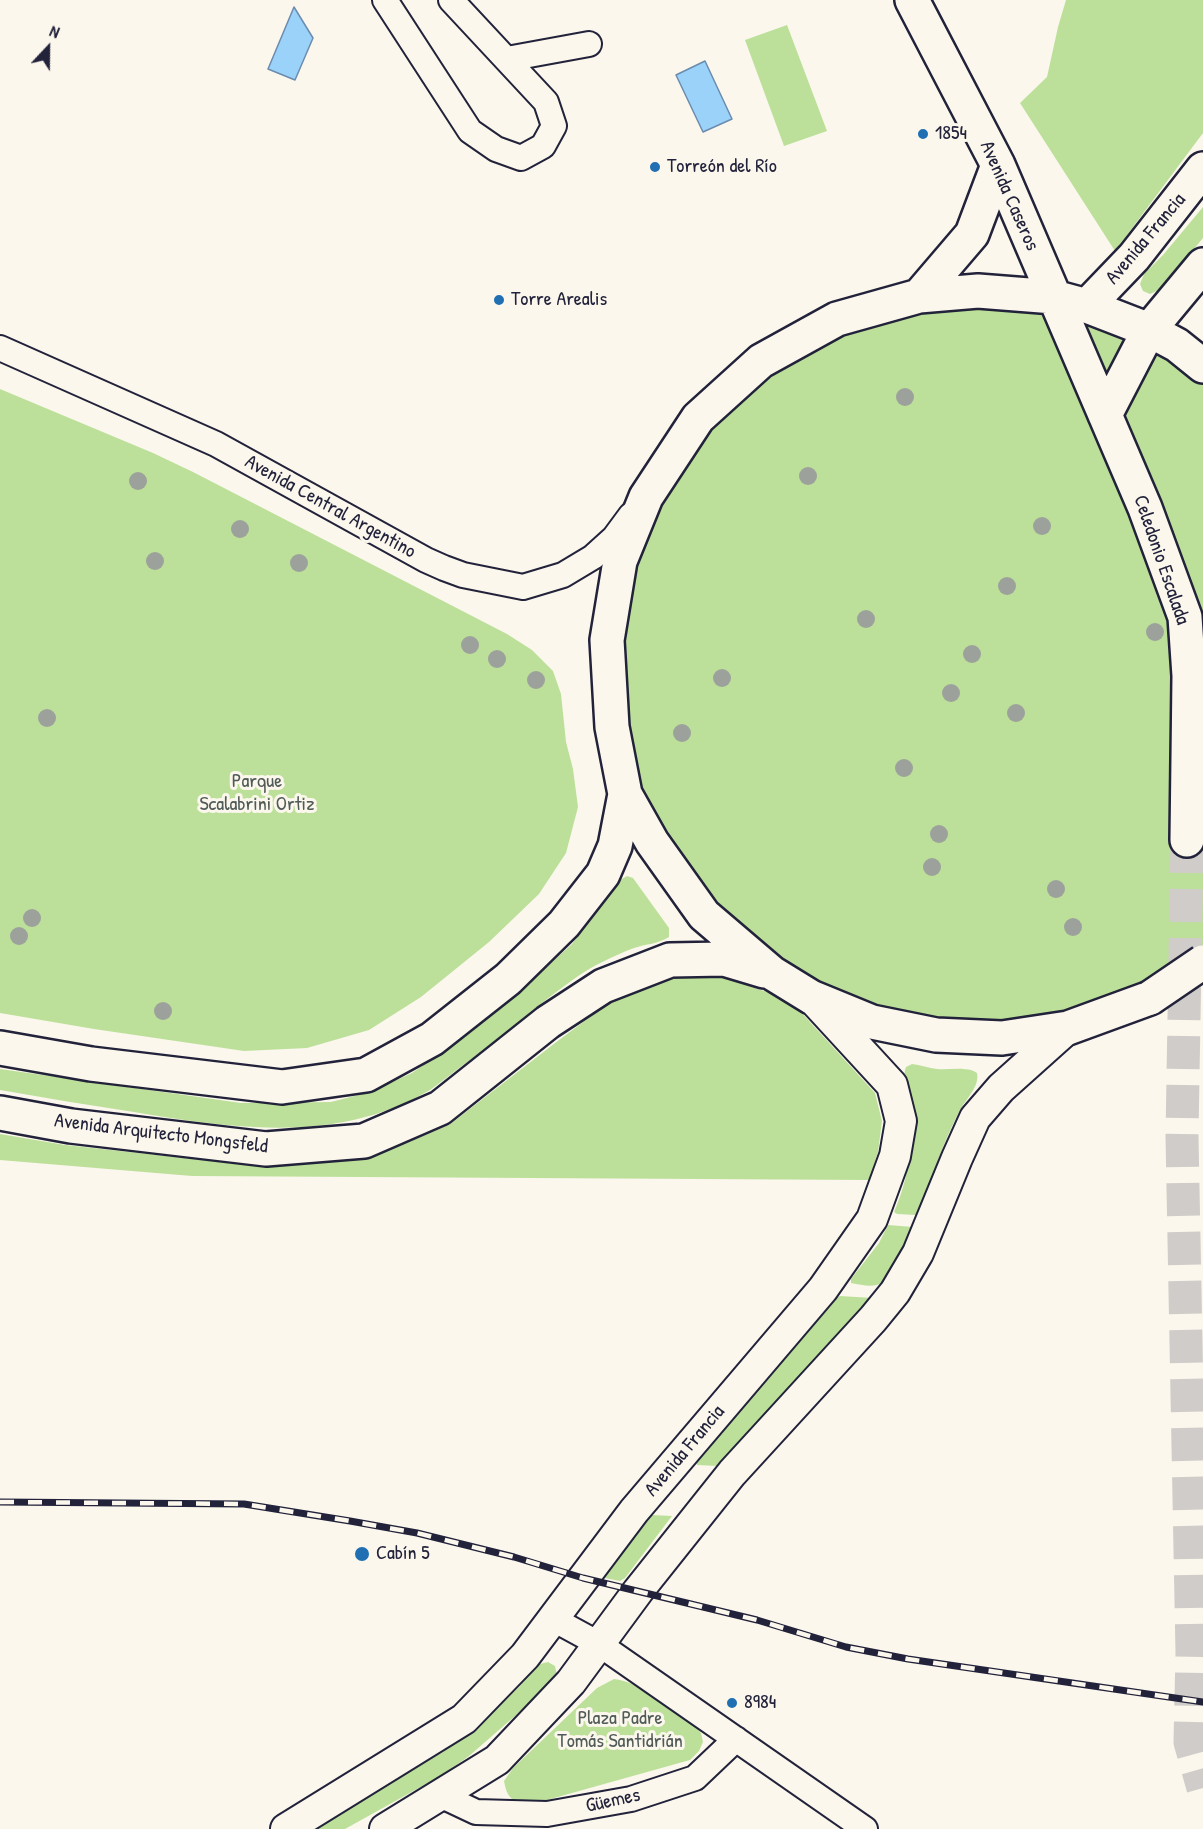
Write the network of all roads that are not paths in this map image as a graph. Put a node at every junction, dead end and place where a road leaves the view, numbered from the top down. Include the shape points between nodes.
1 (385, 0) edge
2 (451, 0) edge
3 (912, 0) edge
4 (589, 44) dead end
5 (507, 58) junction
6 (998, 165) junction
7 (1203, 170) edge
8 (1203, 265) edge
9 (919, 296) junction
10 (1054, 297) junction
11 (1087, 306) junction
12 (1149, 330) junction
13 (0, 348) edge
14 (1203, 366) edge
15 (1105, 416) junction
16 (646, 497) junction
17 (625, 794) junction
18 (1187, 840) tunnel mouth
19 (1203, 962) edge
20 (772, 974) junction
21 (811, 997) junction
22 (1068, 1028) junction
23 (0, 1048) edge
24 (0, 1113) edge
25 (553, 1619) junction
26 (599, 1644) junction
27 (736, 1739) junction
28 (440, 1795) junction
29 (286, 1829) edge
30 (385, 1829) edge
31 (865, 1829) edge

1 - 5 street via 470,131 496,149 521,158 543,146 554,126 546,102
2 - 5 street
3 - 6 main road, Avenida Caseros
4 - 5 street
6 - 9 main road via 972,234
6 - 10 main road, Avenida Caseros
7 - 11 main road, Avenida Francia via 1134,257
8 - 12 main road
9 - 10 main road via 978,291
9 - 16 main road via 837,319 761,361 698,418
10 - 11 main road
10 - 15 main road, Celedonio Escalada
11 - 12 main road
12 - 14 main road via 1177,345
12 - 15 main road
13 - 16 street, Avenida Central Argentino via 216,444 426,560 463,575 523,587 563,575 593,557
15 - 18 main road, Celedonio Escalada via 1145,508 1185,617 1189,676
16 - 17 main road via 620,561 607,640 612,728
17 - 20 main road via 652,842 704,915
17 - 23 main road via 615,846 603,874 564,924 508,979 432,1039 366,1075 282,1087 91,1064
19 - 22 main road, bridge via 1150,998
20 - 21 main road
20 - 24 main road, Avenida Arquitecto Mongsfeld via 724,960 670,960 603,986 548,1022 440,1108 364,1141 266,1149 70,1126
21 - 22 main road via 872,1022 936,1035 1002,1038
21 - 25 street, Avenida Francia via 892,1085 902,1121 895,1156 872,1219 823,1289 646,1496
22 - 26 street via 1001,1088 975,1118 918,1253 895,1292 732,1473
25 - 26 street
25 - 29 street, Avenida Francia via 525,1656 464,1719
26 - 27 street
26 - 28 street via 572,1682 497,1760
27 - 28 street, Güemes via 695,1778 631,1800 547,1814 476,1812
27 - 31 street
28 - 30 street

